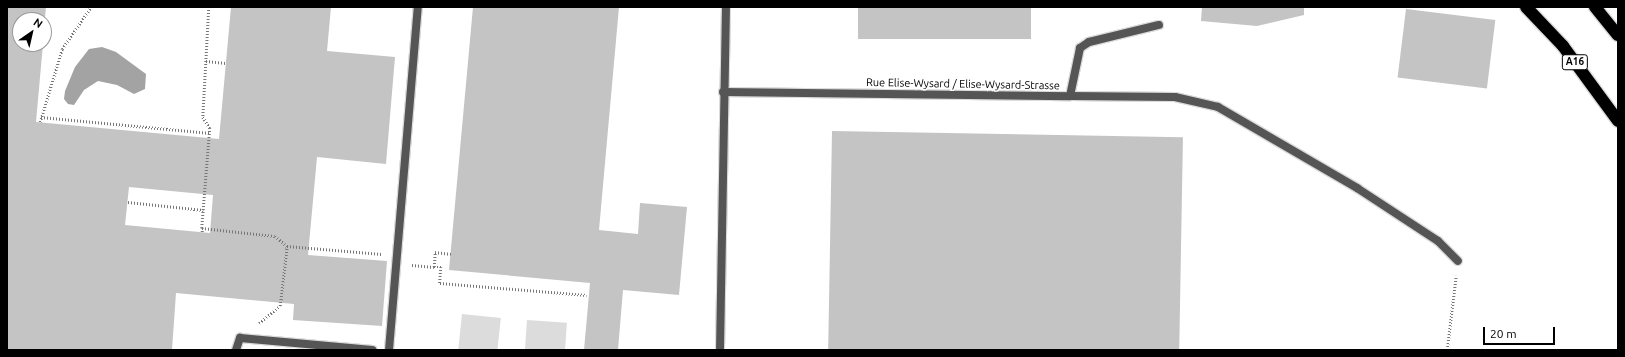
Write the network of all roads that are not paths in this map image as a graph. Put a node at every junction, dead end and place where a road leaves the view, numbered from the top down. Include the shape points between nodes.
1 (418, 7) edge
2 (726, 7) edge
3 (1526, 7) edge
4 (1595, 7) edge
5 (1159, 25) dead end
6 (1618, 35) edge
7 (723, 92) junction
8 (1070, 96) junction
9 (1618, 121) edge
10 (1458, 261) road end
11 (236, 350) edge
12 (372, 350) edge
13 (389, 350) edge
14 (720, 350) edge

1 - 13 street via 399,259
2 - 7 street
3 - 9 highway, A16 via 1563,46
4 - 6 highway
5 - 8 street, Rue Elise-Wysard / Elise-Wysard-Strasse via 1089,42 1080,48
7 - 8 street, Rue Elise-Wysard / Elise-Wysard-Strasse
7 - 14 street
8 - 10 street via 1175,97 1218,107 1357,188 1438,241
11 - 12 street via 240,338

